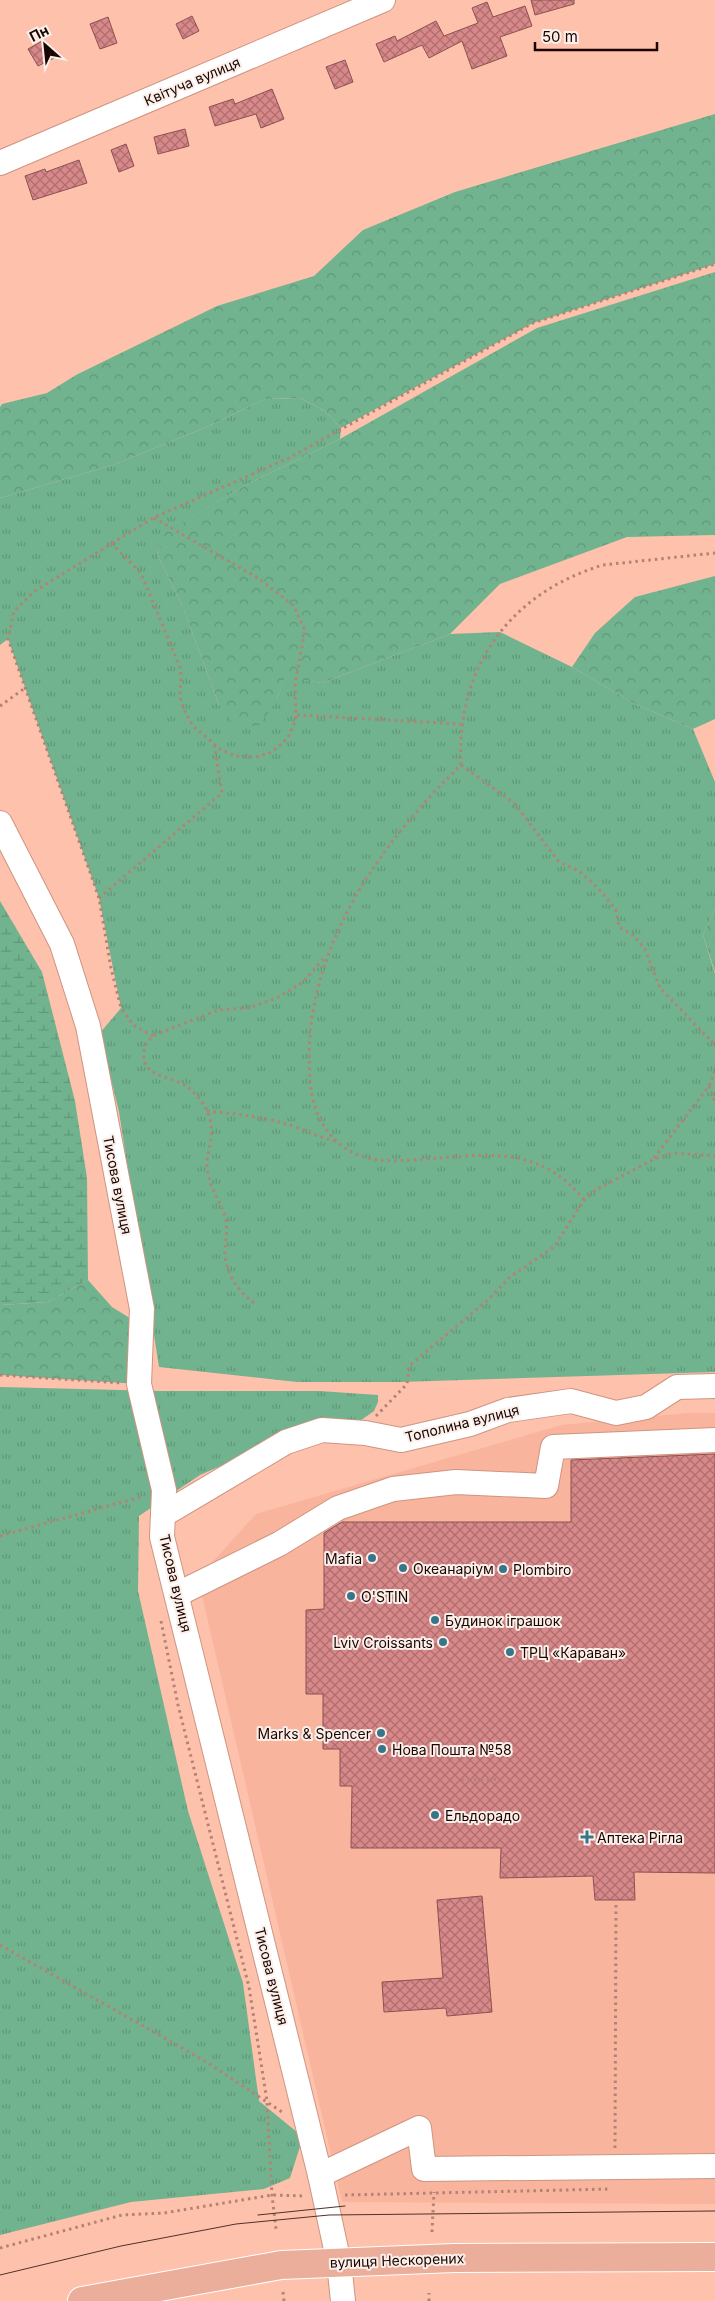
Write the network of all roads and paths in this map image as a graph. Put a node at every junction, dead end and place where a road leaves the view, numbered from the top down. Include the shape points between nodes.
1 (383, 0) edge
2 (0, 163) edge
3 (715, 264) edge
4 (153, 518) junction
5 (111, 543) junction
6 (715, 553) edge
7 (25, 688) junction
8 (0, 706) edge
9 (297, 715) junction
10 (462, 724) junction
11 (214, 744) junction
12 (461, 765) junction
13 (0, 823) edge
14 (99, 898) junction
15 (330, 951) junction
16 (153, 1036) junction
17 (715, 1045) edge
18 (715, 1071) edge
19 (709, 1086) junction
20 (715, 1102) edge
21 (207, 1111) junction
22 (337, 1141) junction
23 (715, 1156) edge
24 (654, 1159) junction
25 (584, 1200) junction
26 (254, 1303) dead end
27 (0, 1375) edge
28 (139, 1384) junction
29 (715, 1386) edge
30 (365, 1433) junction
31 (715, 1440) edge
32 (164, 1490) junction
33 (163, 1515) junction
34 (0, 1536) edge
35 (178, 1594) junction
36 (160, 1618) dead end
37 (503, 1779) dead end
38 (461, 1780) dead end
39 (616, 1900) dead end
40 (0, 1945) edge
41 (267, 2101) junction
42 (310, 2133) junction
43 (715, 2166) edge
44 (615, 2167) junction
45 (435, 2169) junction
46 (322, 2185) junction
47 (434, 2193) junction
48 (272, 2195) junction
49 (276, 2229) dead end
50 (432, 2232) dead end
51 (0, 2248) edge
52 (715, 2257) edge
53 (340, 2263) junction
54 (283, 2292) dead end
55 (429, 2293) dead end
56 (82, 2301) edge
57 (284, 2301) edge
58 (343, 2301) edge
59 (429, 2301) edge

1 - 2 street, Квітуча вулиця
3 - 4 path via 533,323 289,458
4 - 5 path
4 - 9 path via 258,578 293,605 305,630 295,685
5 - 7 path via 35,591 14,611 8,639
5 - 11 path via 141,573 181,670 180,691 185,712 197,730
6 - 10 path via 603,564 546,590 521,609 490,645 470,687
7 - 8 path
7 - 14 path
9 - 10 path
9 - 11 path via 285,741 264,755 235,756
10 - 12 path
11 - 14 path via 222,793
12 - 15 path via 433,792 384,851
12 - 17 path via 514,803 559,862 579,871 599,889 616,910 619,927 632,934 645,948 660,988
13 - 28 street, Тисова вулиця via 62,944 88,1026 142,1308
14 - 16 path via 121,1008 134,1025
15 - 16 path via 311,975 277,998 248,1008 218,1010
15 - 22 path via 311,1022 309,1071 314,1109
16 - 21 path via 144,1050 147,1067 156,1075 188,1088
18 - 19 path
19 - 20 path
19 - 24 path
21 - 22 path via 251,1115
21 - 26 path via 212,1136 208,1174 228,1231 225,1247 227,1264 235,1284
22 - 25 path via 360,1156 387,1161 488,1154 516,1157 550,1170
23 - 24 path via 673,1153
24 - 25 path via 596,1190
25 - 30 path via 554,1247 510,1277 489,1299 409,1366 407,1384 380,1410
27 - 28 path
28 - 32 street, Тисова вулиця
29 - 30 street, Тополина вулиця via 677,1387 646,1407 616,1413 571,1401 508,1410 470,1424 400,1440
30 - 33 street, Тополина вулиця via 322,1430 286,1442
31 - 35 street via 553,1447 546,1486 456,1482 393,1489 338,1508 279,1544
32 - 33 street, Тисова вулиця
32 - 34 path
33 - 35 street, Тисова вулиця via 162,1537
35 - 42 street, Тисова вулиця
36 - 41 path via 178,1706 249,1987
37 - 38 path
39 - 44 path
40 - 41 path via 205,2061
41 - 42 path
41 - 48 path
42 - 46 street, Тисова вулиця
43 - 44 street
44 - 45 street
44 - 47 path via 615,2189
45 - 46 street via 424,2169 419,2128
45 - 47 path
46 - 47 path
46 - 48 path
46 - 53 street, Тисова вулиця
47 - 50 path
48 - 49 path
48 - 51 path via 164,2213 122,2215
52 - 53 main road, вулиця Нескорених via 454,2258
53 - 56 main road, вулиця Нескорених via 281,2264
53 - 58 street, Тисова вулиця
54 - 57 path
55 - 59 path

